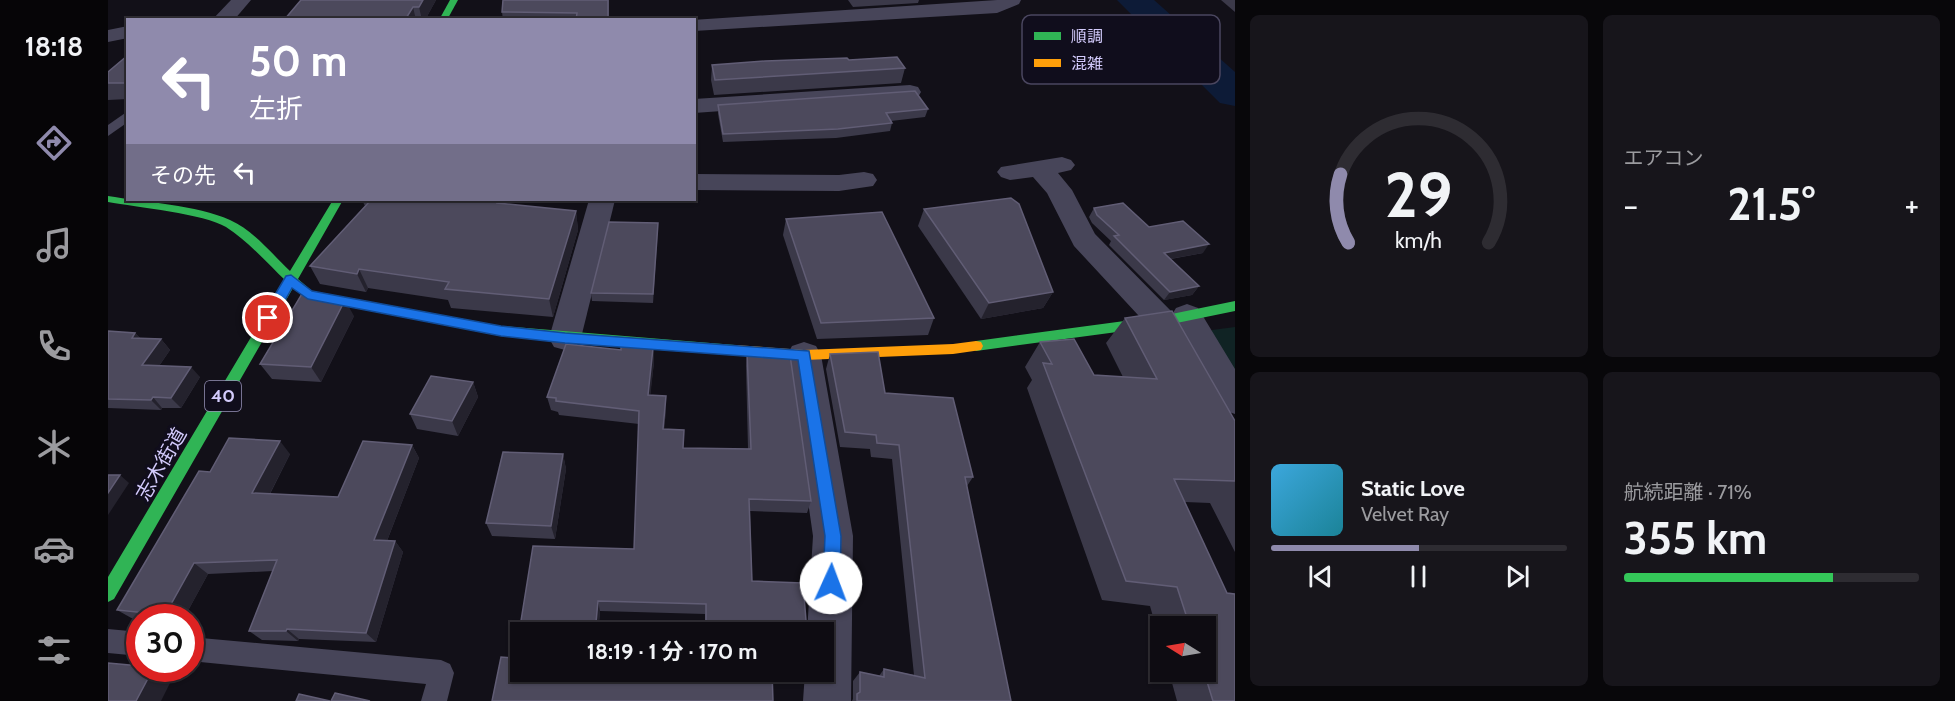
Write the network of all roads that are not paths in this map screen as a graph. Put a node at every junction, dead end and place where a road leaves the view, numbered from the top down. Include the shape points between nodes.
1 (242, 0) edge
2 (454, 0) edge
3 (802, 0) edge
4 (1012, 0) edge
5 (978, 4) edge
6 (224, 18) edge
7 (444, 18) edge
8 (814, 18) junction
9 (696, 25) edge
10 (126, 32) edge
11 (108, 36) edge
12 (910, 92) edge
13 (696, 106) edge
14 (126, 117) edge
15 (108, 132) edge
16 (1010, 172) dead end
17 (864, 180) dead end
18 (696, 182) edge
19 (108, 199) edge
20 (337, 201) edge
21 (602, 201) edge
22 (291, 279) junction
23 (1235, 306) edge
24 (1175, 318) junction
25 (565, 338) junction
26 (804, 355) junction
27 (1235, 400) edge
28 (108, 593) edge
29 (108, 641) edge
30 (126, 643) edge
31 (204, 650) edge
32 (434, 701) edge
33 (827, 701) edge

1 - 6 street
2 - 7 street
3 - 8 street
4 - 5 street via 997,7
5 - 8 street
8 - 9 street
10 - 11 street
12 - 13 street
14 - 15 lane
16 - 24 street via 1051,166 1084,239
17 - 18 street
19 - 22 street via 228,223
20 - 22 street, 志木街道 / 40
21 - 25 street
22 - 25 street via 308,295 501,331
22 - 28 street, 志木街道 / 40
23 - 24 street
24 - 26 street via 953,349
24 - 27 street
25 - 26 street
26 - 33 street via 833,536
29 - 30 lane
31 - 32 lane via 441,673

